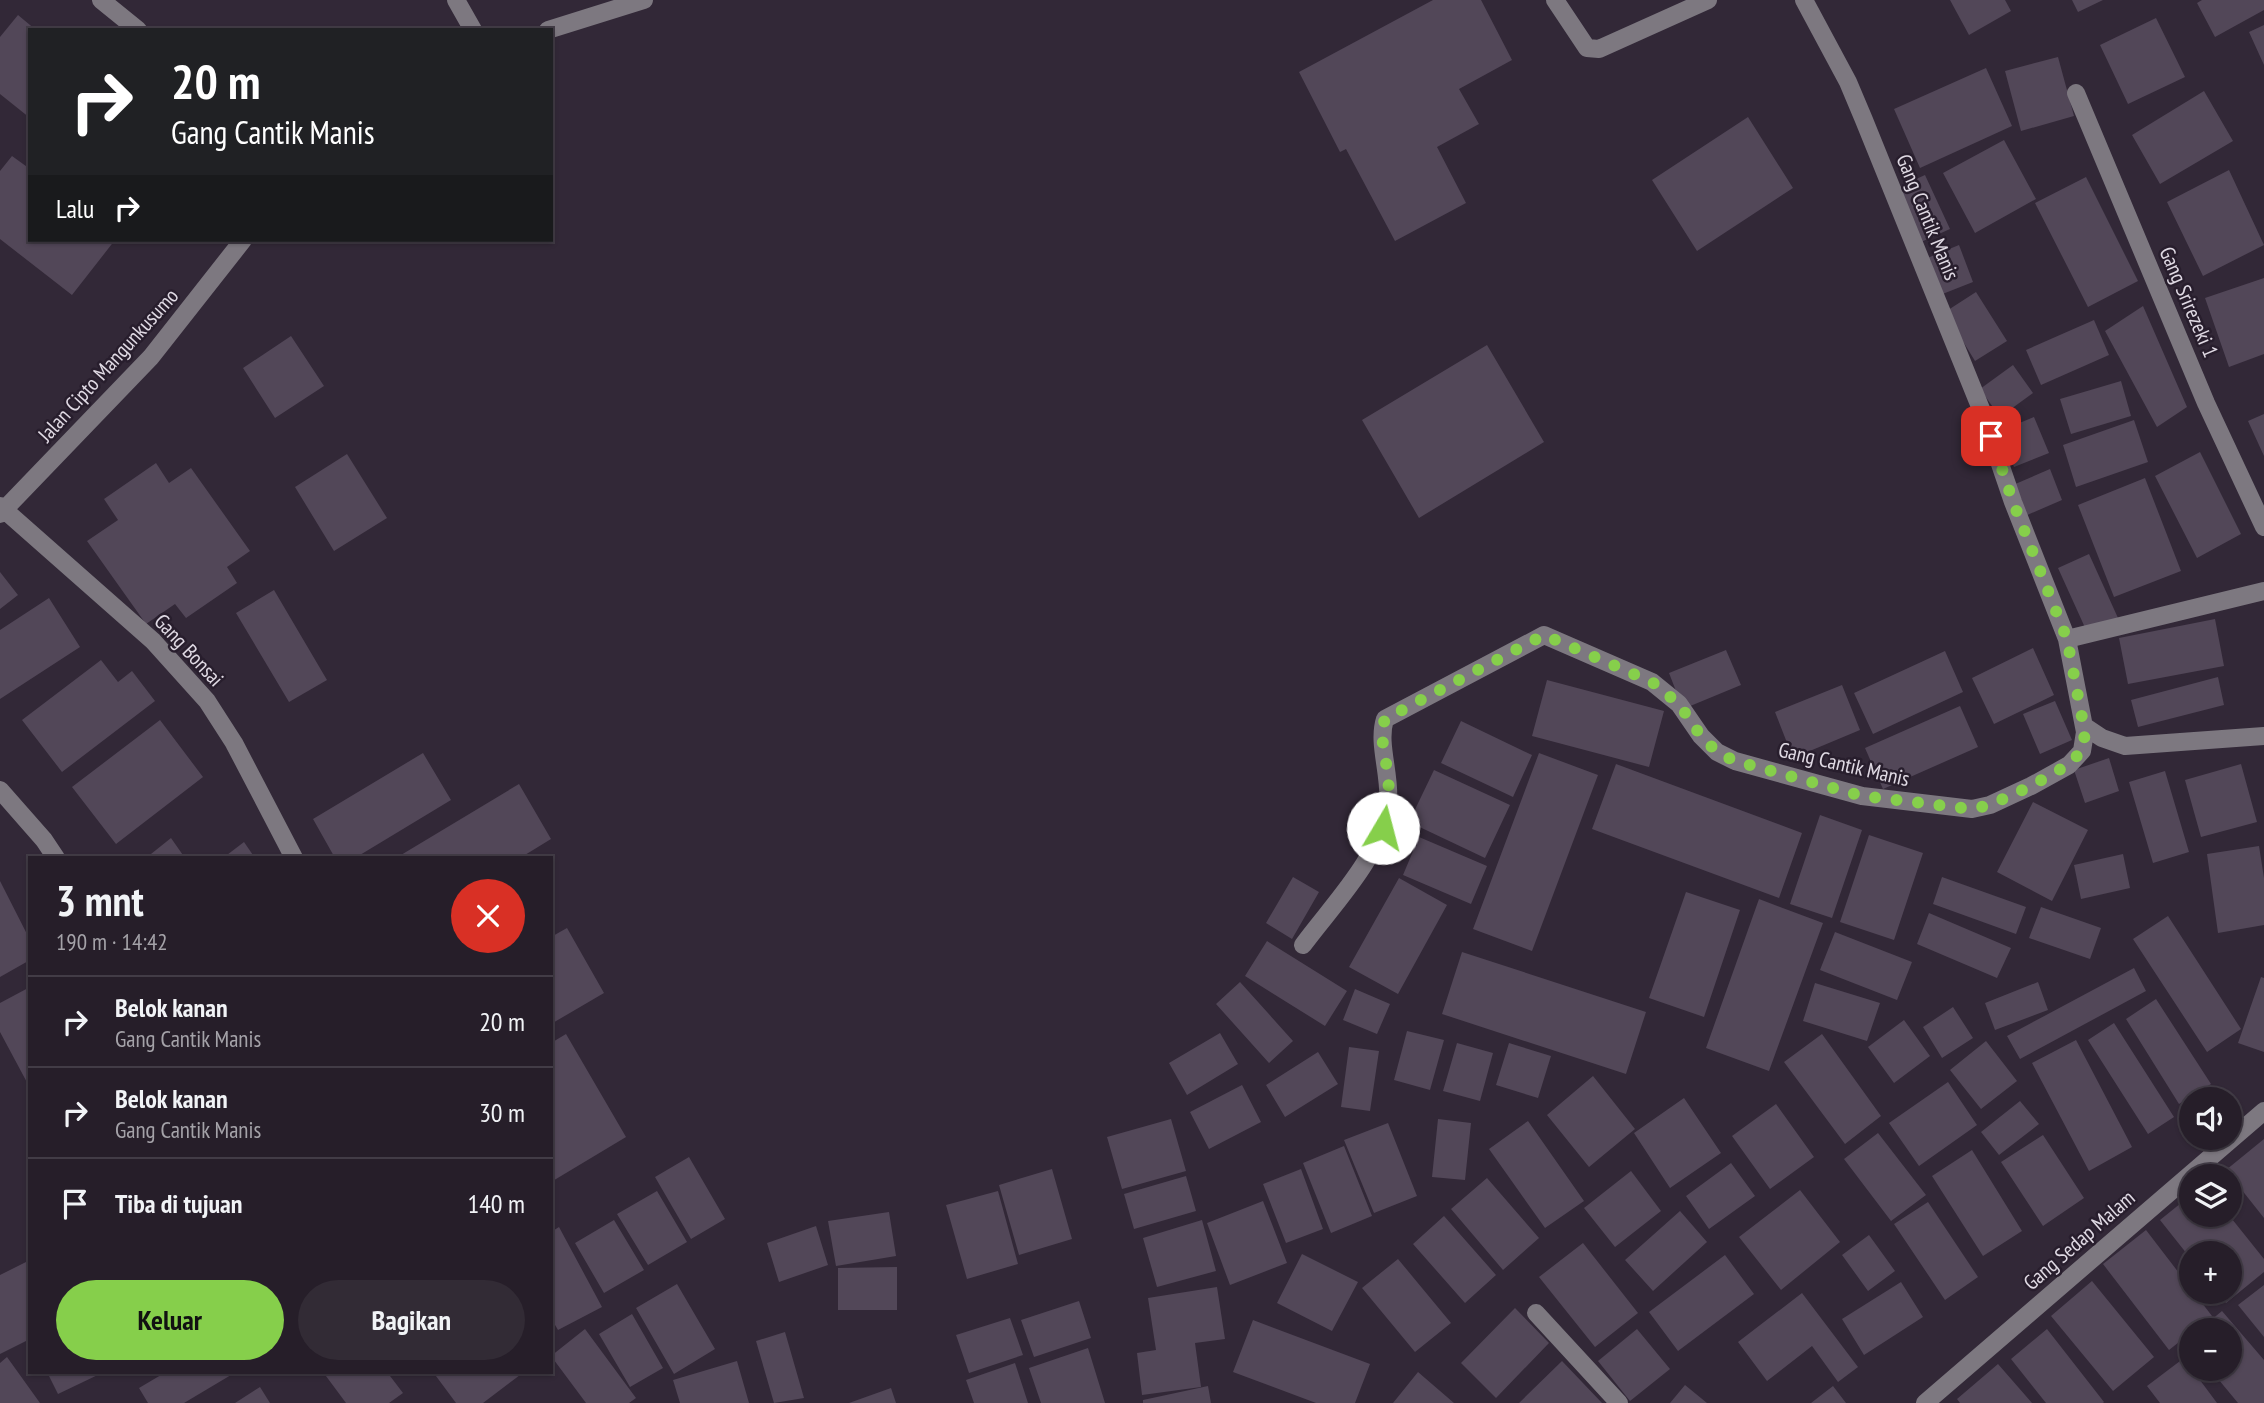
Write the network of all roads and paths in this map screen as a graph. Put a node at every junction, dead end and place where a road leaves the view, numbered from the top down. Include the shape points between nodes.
1 (101, 0) edge
2 (456, 0) edge
3 (644, 0) edge
4 (1555, 0) edge
5 (1708, 0) edge
6 (1804, 0) edge
7 (136, 28) edge
8 (471, 28) edge
9 (553, 28) edge
10 (2076, 93) dead end
11 (241, 242) edge
12 (1, 510) edge
13 (2264, 527) edge
14 (2264, 591) edge
15 (2067, 639) junction
16 (2084, 726) junction
17 (2264, 736) edge
18 (0, 790) edge
19 (55, 856) edge
20 (293, 856) edge
21 (1303, 945) dead end
22 (2264, 1111) edge
23 (1536, 1313) dead end
24 (1619, 1403) edge
25 (1925, 1403) edge

1 - 7 street
2 - 8 street
3 - 9 street
4 - 5 street via 1587,48 1599,49
6 - 15 street, Gang Cantik Manis via 1864,120 1983,414
10 - 13 street, Gang Srirezeki 1 via 2206,403
11 - 12 street, Jalan Cipto Mangunkusumo via 151,357
12 - 20 street, Gang Bonsai via 153,641 200,692 234,743
14 - 15 street
15 - 16 street, Gang Cantik Manis
16 - 17 street via 2125,746
16 - 21 street, Gang Cantik Manis via 2082,751 2068,765 1990,805 1972,809 1862,796 1717,752 1679,704 1652,682 1544,635 1385,719 1381,731 1389,782 1383,828 1372,851
18 - 19 street
22 - 25 street, Gang Sedap Malam
23 - 24 street

